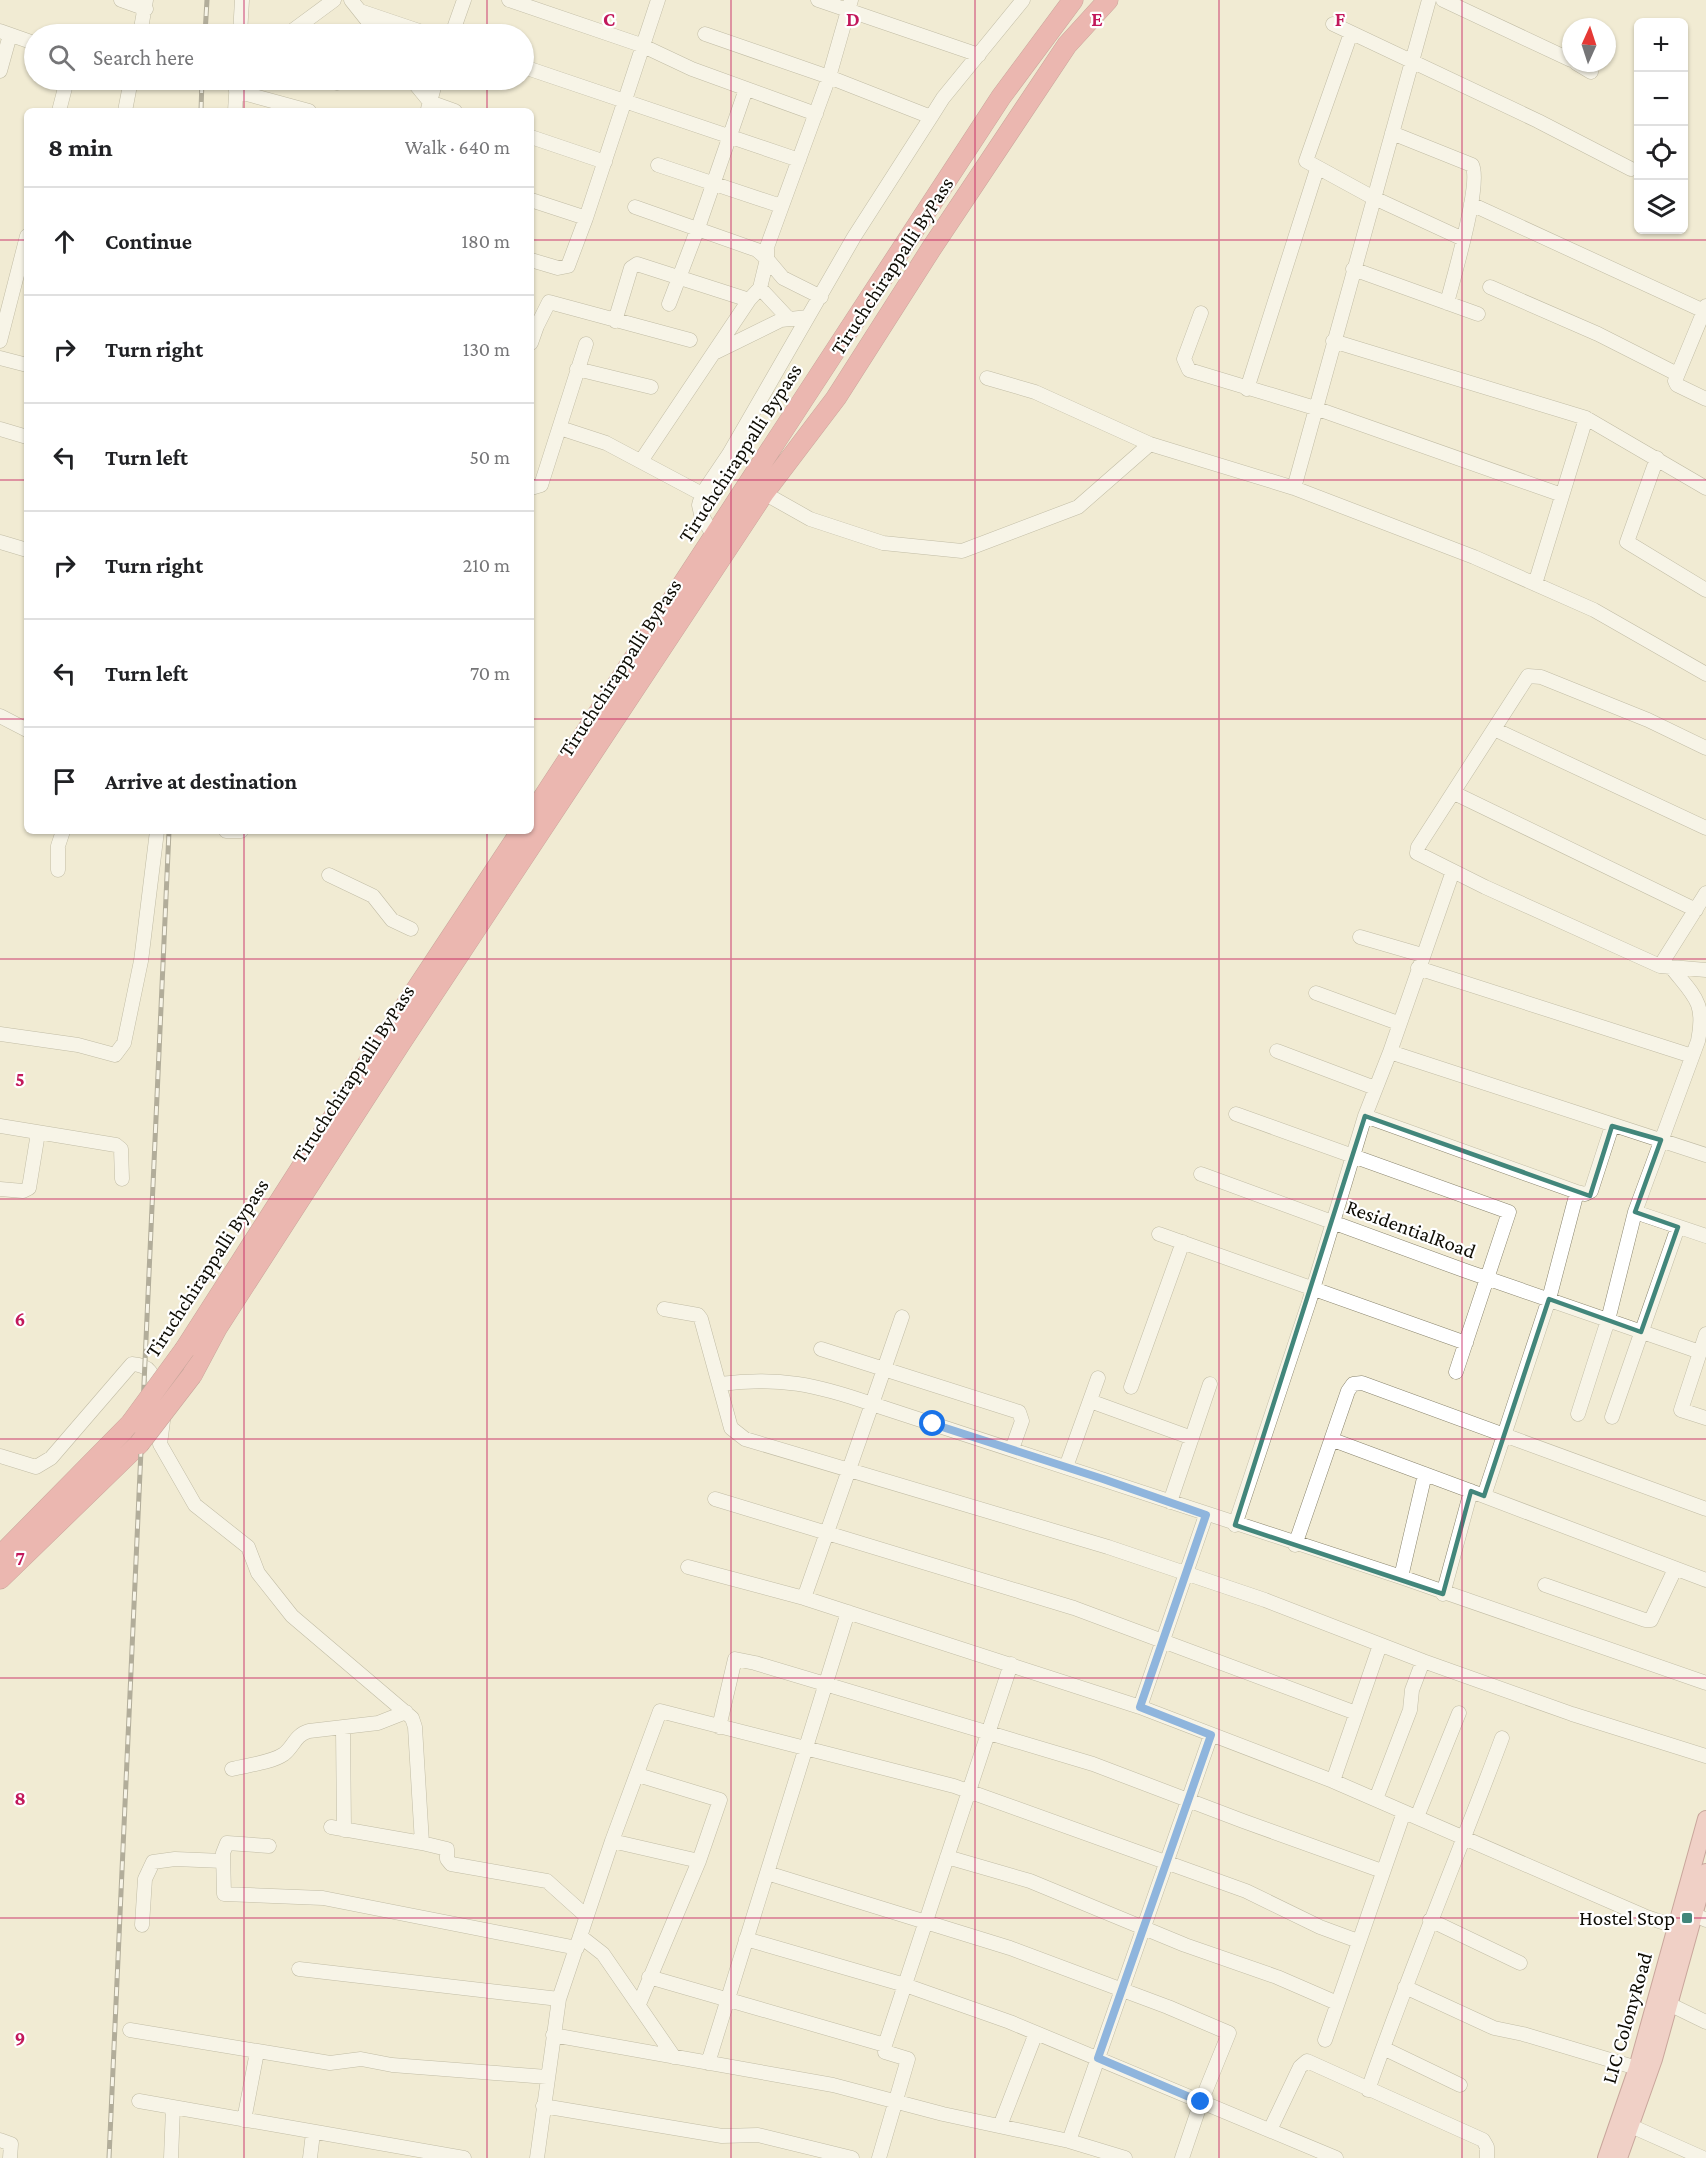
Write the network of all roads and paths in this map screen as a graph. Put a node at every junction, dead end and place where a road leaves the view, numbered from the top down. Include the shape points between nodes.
1 (121, 0) edge
2 (242, 0) edge
3 (334, 0) edge
4 (464, 0) edge
5 (510, 0) edge
6 (658, 0) edge
7 (818, 0) edge
8 (1023, 0) edge
9 (1074, 0) edge
10 (1107, 0) edge
11 (1429, 0) edge
12 (1443, 0) edge
13 (146, 5) edge
14 (849, 5) edge
15 (356, 6) edge
16 (142, 24) edge
17 (241, 24) edge
18 (304, 24) edge
19 (370, 24) edge
20 (402, 24) edge
21 (456, 24) edge
22 (1334, 24) dead end
23 (5, 33) edge
24 (1351, 33) junction
25 (705, 34) dead end
26 (24, 40) edge
27 (641, 45) junction
28 (979, 55) junction
29 (1562, 56) edge
30 (1413, 62) junction
31 (534, 70) edge
32 (0, 71) edge
33 (829, 77) junction
34 (746, 89) junction
35 (65, 90) edge
36 (129, 90) edge
37 (237, 90) edge
38 (249, 90) edge
39 (418, 90) edge
40 (433, 90) edge
41 (627, 101) junction
42 (428, 107) edge
43 (60, 108) edge
44 (126, 108) edge
45 (235, 108) edge
46 (300, 108) edge
47 (816, 114) junction
48 (931, 117) junction
49 (1392, 133) junction
50 (728, 137) junction
51 (534, 138) edge
52 (799, 160) junction
53 (605, 162) junction
54 (658, 165) dead end
55 (1317, 169) junction
56 (1631, 169) dead end
57 (714, 183) junction
58 (1372, 197) junction
59 (534, 201) edge
60 (1472, 204) junction
61 (635, 207) dead end
62 (781, 207) junction
63 (586, 218) junction
64 (698, 228) junction
65 (1463, 239) junction
66 (24, 248) edge
67 (768, 259) junction
68 (534, 261) edge
69 (1353, 269) junction
70 (678, 276) junction
71 (1490, 287) dead end
72 (760, 288) junction
73 (821, 297) junction
74 (749, 300) junction
75 (1447, 303) junction
76 (669, 304) dead end
77 (1705, 310) edge
78 (1201, 313) dead end
79 (1478, 314) dead end
80 (808, 317) junction
81 (789, 319) junction
82 (615, 321) junction
83 (534, 325) edge
84 (690, 340) dead end
85 (0, 341) edge
86 (1333, 341) junction
87 (586, 344) dead end
88 (714, 353) junction
89 (0, 358) edge
90 (24, 364) edge
91 (577, 369) junction
92 (1677, 374) junction
93 (987, 378) dead end
94 (651, 387) dead end
95 (1247, 389) junction
96 (836, 398) junction
97 (1706, 399) edge
98 (1315, 408) junction
99 (1586, 418) junction
100 (560, 428) junction
101 (0, 429) edge
102 (24, 436) edge
103 (1150, 444) junction
104 (1657, 458) junction
105 (641, 461) junction
106 (754, 476) junction
107 (534, 487) edge
108 (1294, 488) junction
109 (1706, 488) edge
110 (764, 493) junction
111 (702, 494) junction
112 (1562, 495) junction
113 (714, 537) junction
114 (0, 542) edge
115 (24, 549) edge
116 (690, 574) junction
117 (1535, 584) junction
118 (1706, 590) edge
119 (1706, 674) edge
120 (0, 716) edge
121 (24, 728) edge
122 (1494, 729) junction
123 (1706, 748) edge
124 (1454, 794) junction
125 (534, 811) edge
126 (1706, 828) edge
127 (62, 834) edge
128 (158, 834) edge
129 (519, 834) edge
130 (58, 870) dead end
131 (1453, 871) junction
132 (329, 875) dead end
133 (1706, 893) edge
134 (1696, 910) junction
135 (411, 930) dead end
136 (1360, 937) dead end
137 (1420, 962) junction
138 (1666, 967) junction
139 (1706, 970) edge
140 (1316, 993) dead end
141 (1398, 1023) junction
142 (0, 1034) edge
143 (1277, 1051) dead end
144 (1390, 1052) junction
145 (1692, 1056) junction
146 (1375, 1088) junction
147 (1236, 1114) dead end
148 (1365, 1116) junction
149 (0, 1126) edge
150 (1612, 1126) junction
151 (38, 1133) junction
152 (1661, 1140) junction
153 (1706, 1155) edge
154 (1353, 1156) junction
155 (1201, 1174) dead end
156 (122, 1179) dead end
157 (0, 1189) edge
158 (1577, 1192) junction
159 (1635, 1212) junction
160 (1333, 1222) junction
161 (1678, 1227) junction
162 (1705, 1231) edge
163 (1159, 1234) dead end
164 (1183, 1242) junction
165 (1487, 1278) junction
166 (1313, 1289) junction
167 (1549, 1299) junction
168 (664, 1310) dead end
169 (902, 1317) dead end
170 (1608, 1320) junction
171 (1641, 1332) junction
172 (1706, 1334) edge
173 (1466, 1343) junction
174 (821, 1349) dead end
175 (1700, 1352) junction
176 (883, 1369) junction
177 (1456, 1372) dead end
178 (1700, 1376) edge
179 (1098, 1378) dead end
180 (720, 1384) junction
181 (1210, 1384) dead end
182 (1131, 1387) dead end
183 (1090, 1401) junction
184 (872, 1404) junction
185 (1578, 1413) dead end
186 (1612, 1417) dead end
187 (1706, 1418) edge
188 (1504, 1433) junction
189 (1192, 1438) junction
190 (1333, 1440) junction
191 (1012, 1449) junction
192 (0, 1456) edge
193 (1066, 1467) junction
194 (850, 1468) junction
195 (1425, 1474) junction
196 (1478, 1494) junction
197 (715, 1499) dead end
198 (1170, 1502) junction
199 (1706, 1509) edge
200 (1206, 1515) junction
201 (1234, 1525) junction
202 (827, 1532) junction
203 (1295, 1545) junction
204 (0, 1556) edge
205 (688, 1567) dead end
206 (1675, 1569) junction
207 (1186, 1574) junction
208 (1401, 1578) junction
209 (0, 1580) edge
210 (1706, 1580) edge
211 (1545, 1585) dead end
212 (1443, 1594) junction
213 (804, 1598) junction
214 (848, 1612) junction
215 (1163, 1640) junction
216 (1380, 1645) junction
217 (1423, 1661) junction
218 (1011, 1664) junction
219 (826, 1683) junction
220 (1706, 1683) edge
221 (1140, 1707) junction
222 (406, 1712) junction
223 (1356, 1713) junction
224 (1459, 1713) dead end
225 (720, 1727) junction
226 (343, 1728) junction
227 (989, 1731) junction
228 (1211, 1735) junction
229 (1502, 1738) dead end
230 (806, 1748) junction
231 (1706, 1756) edge
232 (232, 1769) dead end
233 (638, 1775) junction
234 (1333, 1781) junction
235 (969, 1792) junction
236 (1376, 1799) junction
237 (1188, 1800) junction
238 (1410, 1815) junction
239 (1706, 1819) edge
240 (1465, 1838) junction
241 (612, 1841) junction
242 (422, 1843) junction
243 (268, 1846) dead end
244 (947, 1857) junction
245 (223, 1861) junction
246 (699, 1861) junction
247 (1166, 1863) junction
248 (1382, 1871) junction
249 (1706, 1872) edge
250 (767, 1873) junction
251 (586, 1916) junction
252 (1700, 1917) edge
253 (1430, 1920) junction
254 (926, 1922) junction
255 (142, 1925) dead end
256 (1144, 1928) junction
257 (1683, 1929) junction
258 (746, 1939) junction
259 (1358, 1941) junction
260 (578, 1942) junction
261 (1521, 1962) dead end
262 (299, 1969) dead end
263 (649, 1977) junction
264 (905, 1985) junction
265 (1405, 1987) junction
266 (1122, 1990) junction
267 (559, 1999) junction
268 (727, 2000) junction
269 (1337, 2003) junction
270 (639, 2004) junction
271 (1669, 2004) junction
272 (1706, 2022) edge
273 (130, 2030) dead end
274 (1036, 2032) junction
275 (553, 2035) junction
276 (1325, 2040) dead end
277 (885, 2045) junction
278 (1383, 2048) junction
279 (257, 2052) junction
280 (674, 2057) junction
281 (1098, 2058) junction
282 (708, 2063) junction
283 (1637, 2068) junction
284 (547, 2077) junction
285 (1460, 2085) dead end
286 (1368, 2090) junction
287 (139, 2102) dead end
288 (895, 2102) junction
289 (1201, 2102) junction
290 (543, 2106) junction
291 (173, 2108) junction
292 (1630, 2119) junction
293 (244, 2120) junction
294 (1000, 2127) junction
295 (1270, 2130) junction
296 (313, 2133) junction
297 (0, 2140) edge
298 (1069, 2141) junction
299 (10, 2158) edge
300 (171, 2158) edge
301 (310, 2158) edge
302 (465, 2158) edge
303 (537, 2158) edge
304 (852, 2158) edge
305 (879, 2158) edge
306 (1125, 2158) edge
307 (1182, 2158) edge
308 (1336, 2158) edge
309 (1486, 2158) edge
310 (1606, 2158) edge
311 (1620, 2158) edge
312 (1703, 2158) edge

1 - 13 street
2 - 17 street
3 - 18 street
4 - 21 street
5 - 27 street
6 - 27 street
7 - 14 street
8 - 28 street
9 - 106 highway, Tiruchchirappalli Bypass via 1000,98
10 - 96 highway, Tiruchchirappalli ByPass via 1067,45
11 - 30 street
12 - 29 street
13 - 16 street
14 - 28 street
14 - 33 street
15 - 19 street
15 - 20 street
22 - 24 street
23 - 26 street
23 - 32 street
24 - 30 street
24 - 55 street via 1306,157
25 - 33 street
27 - 34 street
27 - 41 street
28 - 48 street
30 - 49 street
30 - 56 street
31 - 41 street
33 - 47 street
33 - 48 street
34 - 47 street
34 - 50 street
35 - 43 street
36 - 44 street
37 - 45 street
38 - 46 street
39 - 42 street
40 - 42 street
41 - 50 street
41 - 53 street
47 - 52 street
48 - 73 street via 854,237
49 - 58 street
49 - 60 street via 1472,165
50 - 52 street
50 - 57 street
51 - 53 street
52 - 62 street
53 - 63 street
54 - 57 street
55 - 58 street
55 - 95 street
57 - 62 street
57 - 64 street
58 - 65 street
58 - 69 street
59 - 63 street
60 - 65 street
60 - 77 street
61 - 64 street
62 - 67 street via 767,247
63 - 68 street via 568,266 558,268
64 - 67 street via 757,250
64 - 70 street
65 - 75 street
66 - 85 street
67 - 72 street
67 - 73 street via 783,278
69 - 75 street
69 - 86 street
70 - 74 street
70 - 76 street
70 - 82 street via 637,264 631,268
71 - 92 street
72 - 74 street
72 - 81 street
73 - 80 street
74 - 88 street
75 - 79 street
77 - 92 street
78 - 95 street via 1184,365
80 - 81 street
80 - 111 street
81 - 88 street
82 - 83 street via 549,302
82 - 84 street
86 - 98 street
86 - 99 street
87 - 91 street
88 - 105 street
89 - 90 street
91 - 94 street
91 - 100 street
92 - 97 street via 1677,385
93 - 103 street via 1035,392
95 - 98 street
96 - 106 highway via 822,407 770,474
96 - 110 highway, Tiruchchirappalli ByPass
98 - 108 street
98 - 112 street
99 - 104 street
99 - 112 street
100 - 105 street via 606,442
100 - 107 street via 541,485
101 - 102 street
103 - 108 street
103 - 110 street via 1078,507 962,551 883,543 810,519
104 - 109 street
104 - 118 street via 1627,542
105 - 111 street
106 - 113 highway, Tiruchchirappalli Bypass
108 - 117 street
110 - 116 street, Tiruchchirappalli Bypass via 749,497 704,565
110 - 209 highway, Tiruchchirappalli ByPass, bridge via 400,1044 218,1328 192,1376 139,1444
111 - 113 street via 701,514
112 - 117 street
113 - 116 highway, Tiruchchirappalli Bypass
114 - 115 street
116 - 125 highway, Tiruchchirappalli Bypass
117 - 119 street via 1594,610
120 - 121 street
122 - 123 street via 1528,676 1535,675
122 - 124 street
122 - 126 street
124 - 131 street via 1420,841 1417,852
124 - 134 street
127 - 130 street
128 - 142 street via 141,961 124,1043 115,1055 78,1045
129 - 204 highway, Tiruchchirappalli Bypass, bridge via 185,1349 131,1423
131 - 137 street
131 - 138 street
132 - 135 street via 373,896 392,920
133 - 134 street
134 - 138 street
136 - 137 street
137 - 141 street
137 - 145 street
138 - 139 street
138 - 145 street via 1700,1004 1703,1021
140 - 141 street
141 - 144 street
143 - 146 street
144 - 146 street
144 - 150 street
145 - 152 street
146 - 148 street
147 - 154 street
148 - 154 street
148 - 158 street
149 - 151 street
150 - 152 street
150 - 158 street via 1591,1191
151 - 156 street via 116,1145 122,1155
151 - 157 street via 29,1188
152 - 153 street
152 - 159 street
154 - 160 street
154 - 165 street via 1509,1212
155 - 160 street, ResidentialRoad
158 - 167 street
159 - 161 street
159 - 170 street
160 - 165 street, ResidentialRoad
160 - 166 street
161 - 162 street
161 - 171 street
163 - 164 street
164 - 166 street
164 - 182 street
165 - 167 street, ResidentialRoad
165 - 173 street
166 - 173 street
166 - 201 street
167 - 170 street, ResidentialRoad
167 - 188 street
168 - 180 street via 698,1315
169 - 176 street
170 - 171 street, ResidentialRoad
170 - 185 street
171 - 175 street, ResidentialRoad
171 - 186 street
172 - 175 street
173 - 177 street
174 - 176 street
175 - 178 street
176 - 184 street
176 - 191 street via 1019,1412 1022,1421
178 - 187 street via 1681,1410
179 - 183 street
180 - 184 street via 797,1382
180 - 194 street via 731,1428 738,1435
181 - 189 street
183 - 189 street
183 - 193 street
184 - 191 street
184 - 194 street
188 - 190 street via 1362,1383 1353,1384 1347,1391
188 - 196 street
188 - 199 street
189 - 198 street
190 - 195 street
190 - 203 street
191 - 193 street
192 - 222 street via 36,1467 51,1458 132,1364 143,1365 152,1372 165,1418 160,1444 195,1505 248,1547 258,1572 292,1616
193 - 198 street
194 - 202 street
194 - 207 street
195 - 196 street
195 - 208 street
196 - 206 street
196 - 212 street
197 - 202 street
198 - 200 street
200 - 201 street
200 - 207 street
201 - 203 street
202 - 213 street
202 - 215 street via 1074,1608
203 - 208 street
205 - 213 street
206 - 210 street
206 - 211 street via 1651,1620
207 - 215 street
207 - 216 street
208 - 212 street
212 - 220 street
213 - 214 street
214 - 218 street
214 - 219 street
215 - 221 street
215 - 223 street
216 - 217 street
216 - 223 street
217 - 231 street
217 - 236 street via 1412,1690 1410,1710
218 - 221 street
218 - 227 street
219 - 225 street via 735,1659
219 - 227 street
219 - 230 street
221 - 228 street
222 - 226 street via 378,1723
222 - 242 street via 415,1727
223 - 234 street
224 - 238 street
225 - 230 street
225 - 233 street via 660,1712
226 - 232 street via 301,1733 277,1758
226 - 242 street via 337,1828
227 - 235 street
227 - 237 street
228 - 234 street
228 - 237 street
229 - 240 street
230 - 235 street
230 - 250 street
233 - 241 street
233 - 246 street via 720,1800
234 - 236 street
235 - 244 street
235 - 247 street
236 - 238 street
237 - 247 street
237 - 248 street
238 - 240 street
238 - 248 street
239 - 257 main road, LIC ColonyRoad
240 - 253 street
240 - 257 street
241 - 246 street
241 - 251 street
242 - 251 street via 447,1849 451,1864 547,1881
243 - 245 street via 227,1843
244 - 254 street
244 - 256 street via 1030,1881
245 - 255 street via 153,1862 145,1879
245 - 260 street via 223,1890 229,1896 322,1898
246 - 263 street
247 - 256 street
247 - 259 street via 1246,1891
248 - 259 street
249 - 252 main road, LIC ColonyRoad
250 - 254 street
250 - 258 street
251 - 260 street
252 - 257 main road, LIC ColonyRoad
253 - 261 street
253 - 265 street
254 - 264 street
254 - 266 street
256 - 266 street
256 - 269 street
257 - 271 main road
257 - 283 main road, LIC ColonyRoad
258 - 264 street
258 - 268 street
259 - 269 street
260 - 267 street
260 - 270 street via 603,1954
262 - 267 street
263 - 268 street
263 - 270 street
264 - 274 street
264 - 277 street
265 - 278 street
265 - 283 street via 1494,2028
266 - 281 street
266 - 289 street via 1229,2033
267 - 275 street
268 - 277 street
268 - 282 street
269 - 276 street
270 - 280 street
271 - 272 street
271 - 292 main road
273 - 279 street
274 - 281 street
274 - 294 street
275 - 280 street
275 - 284 street
277 - 288 street via 885,2052 908,2059
278 - 285 street
278 - 286 street
279 - 284 street via 330,2063 362,2059 392,2065
279 - 293 street
280 - 282 street
281 - 289 street
281 - 298 street
282 - 288 street via 833,2085
283 - 292 main road, LIC ColonyRoad
284 - 290 street
286 - 295 street via 1312,2062 1303,2062
286 - 309 street via 1483,2140
287 - 291 street
288 - 294 street
288 - 305 street
289 - 295 street
289 - 307 street
290 - 303 street
290 - 304 street via 722,2136 758,2135
291 - 293 street
291 - 300 street
292 - 310 main road, LIC ColonyRoad
292 - 311 main road
292 - 312 street
293 - 296 street
294 - 298 street
295 - 308 street
296 - 301 street
296 - 302 street
297 - 299 street via 11,2144
298 - 306 street

